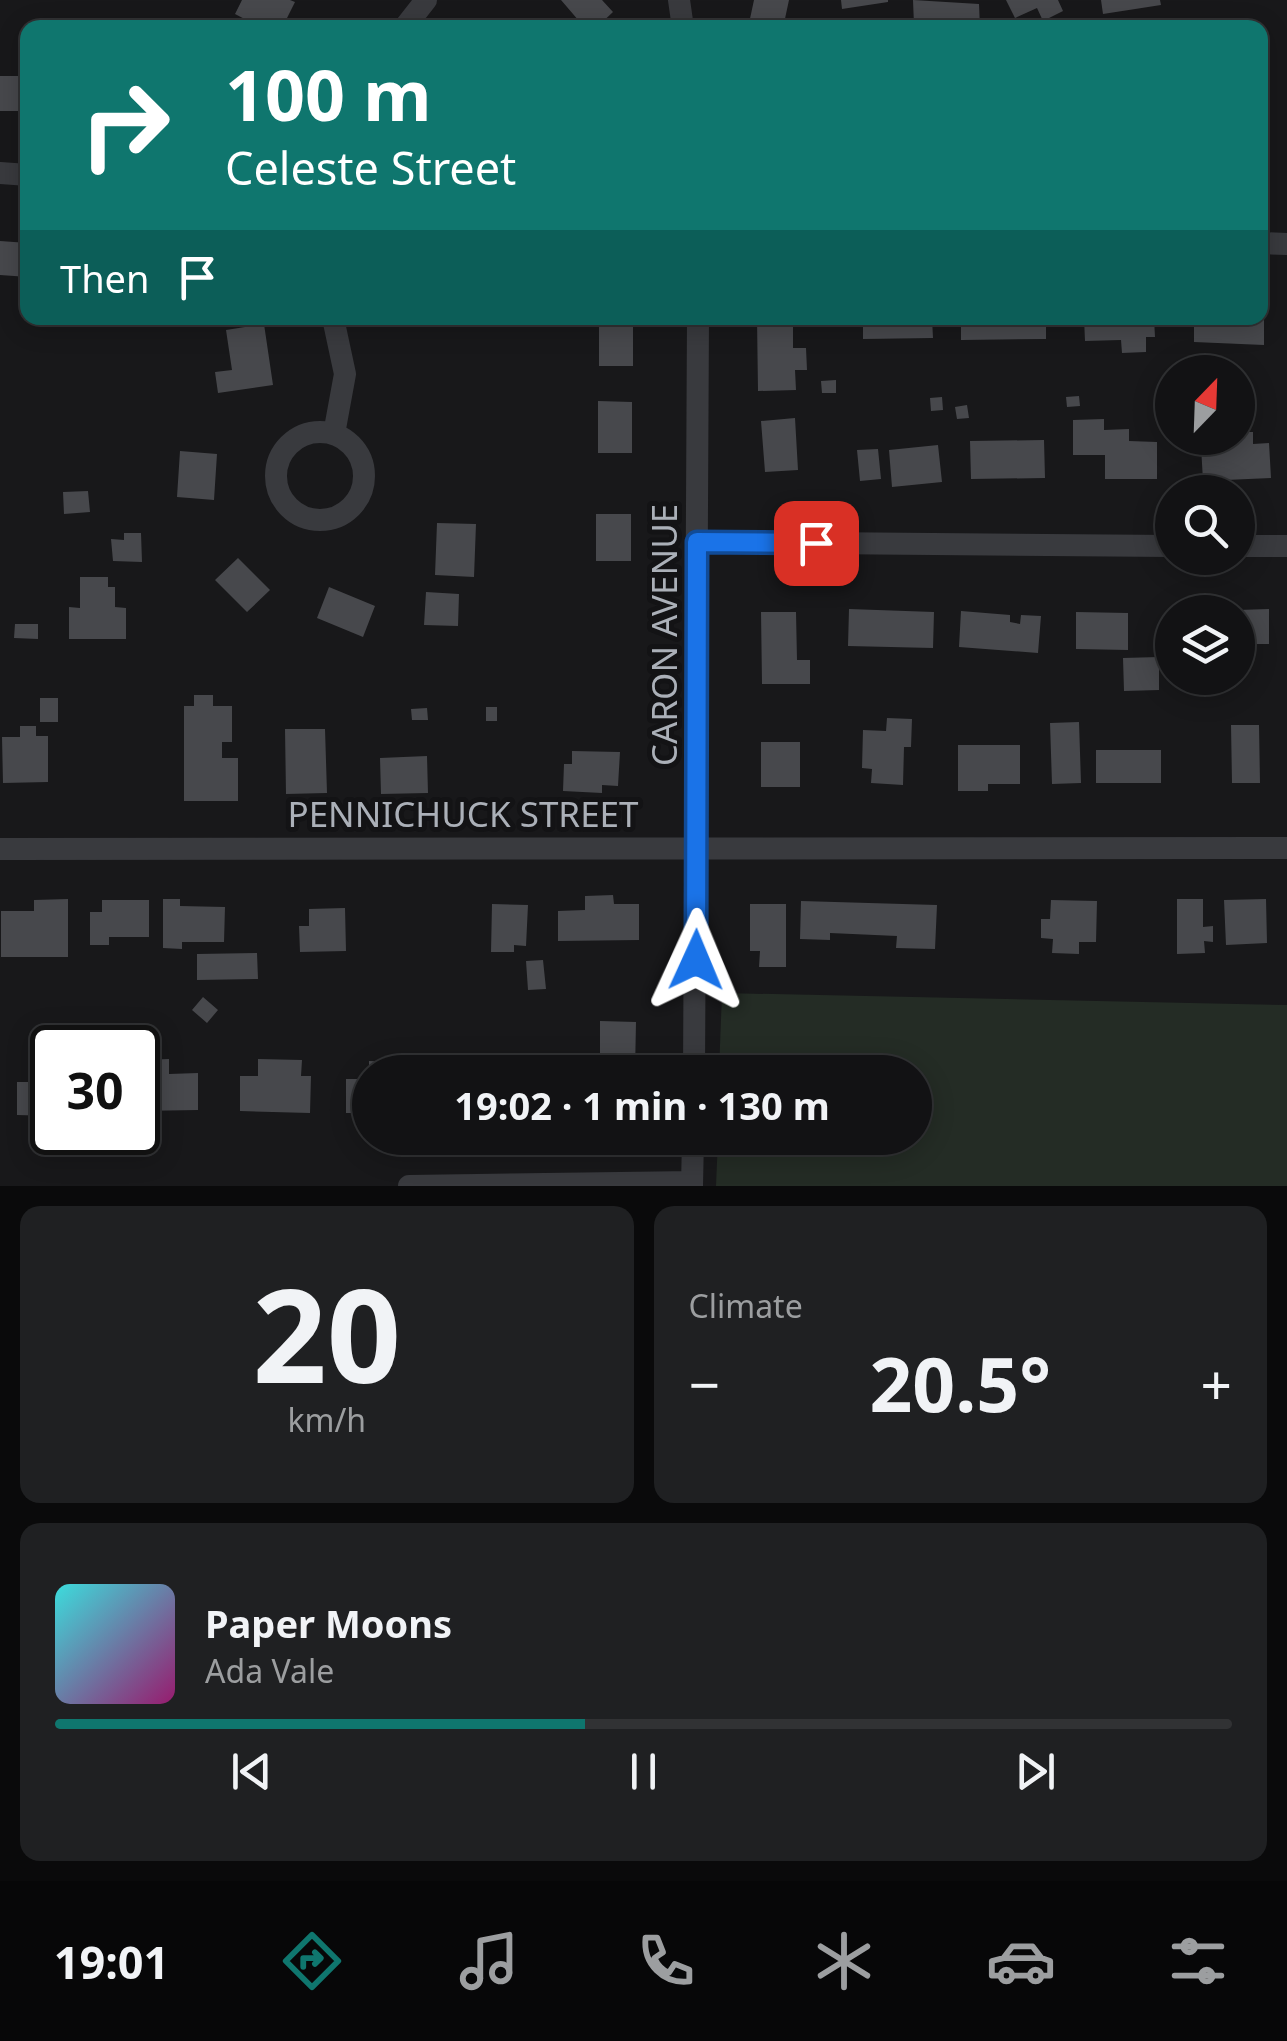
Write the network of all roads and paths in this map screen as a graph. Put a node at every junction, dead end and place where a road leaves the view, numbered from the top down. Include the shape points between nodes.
1 (426, 0) edge
2 (410, 20) edge
3 (334, 325) edge
4 (698, 325) edge
5 (334, 434) dead end
6 (697, 542) junction
7 (1155, 546) edge
8 (1255, 546) edge
9 (1287, 546) edge
10 (698, 848) junction
11 (1287, 848) edge
12 (0, 849) edge
13 (694, 1055) edge
14 (693, 1155) edge
15 (692, 1184) edge
16 (409, 1186) edge

1 - 2 street
3 - 5 street via 344,374
4 - 6 street, CARON AVENUE
6 - 7 street
6 - 10 street, CARON AVENUE
8 - 9 street
10 - 11 street, PENNICHUCK STREET
10 - 12 street, PENNICHUCK STREET
10 - 13 street, CARON AVENUE
14 - 15 street
15 - 16 street

